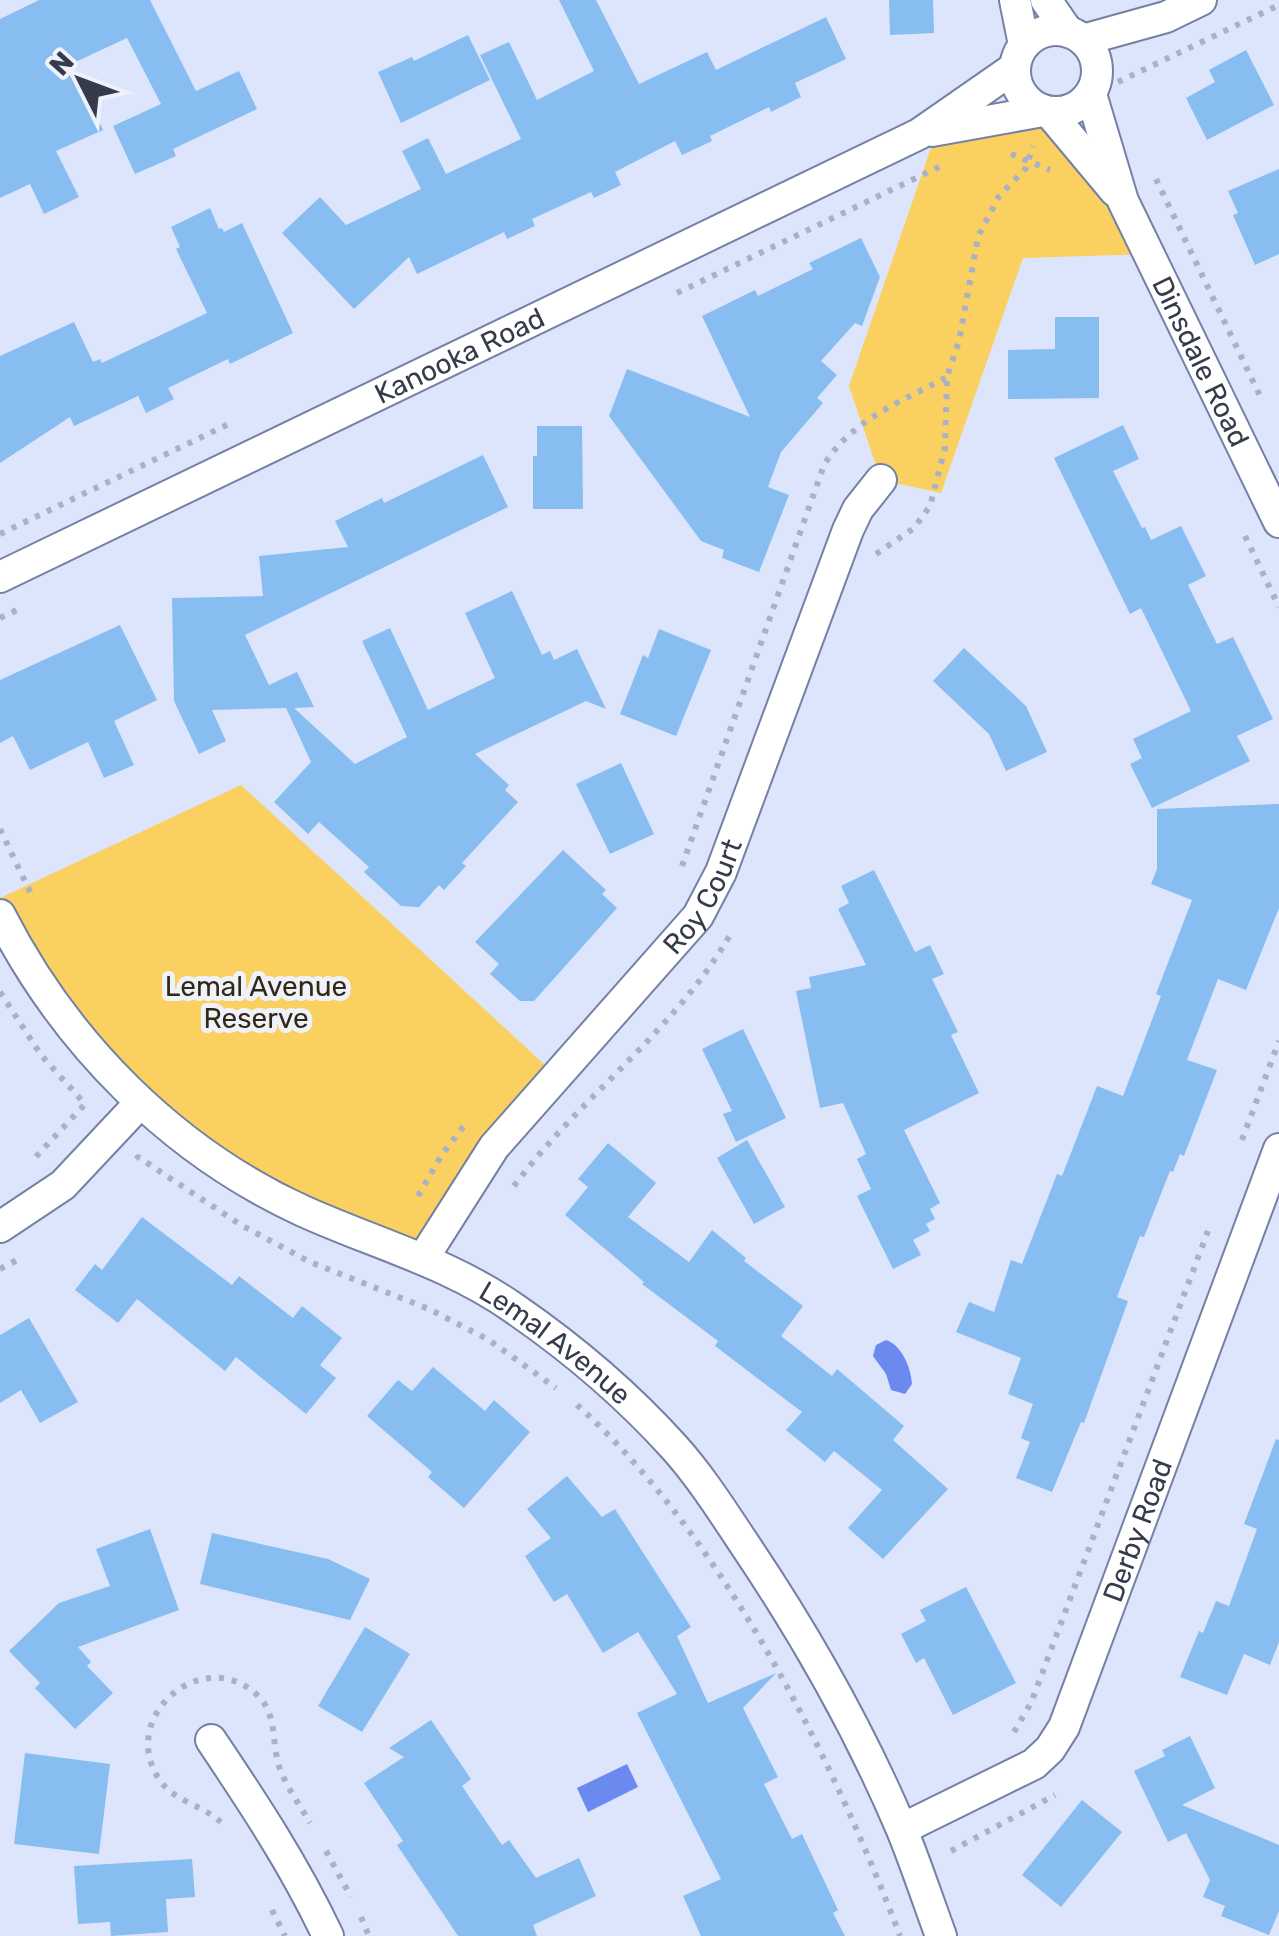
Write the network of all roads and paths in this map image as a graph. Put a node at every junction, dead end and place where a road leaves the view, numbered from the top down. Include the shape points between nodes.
1 (1015, 0) edge
2 (1046, 0) edge
3 (1201, 0) edge
4 (1279, 5) edge
5 (1166, 17) junction
6 (1076, 36) junction
7 (1019, 56) junction
8 (1099, 83) junction
9 (1042, 121) junction
10 (919, 134) junction
11 (1002, 152) dead end
12 (1030, 160) junction
13 (949, 162) dead end
14 (1152, 173) dead end
15 (1063, 178) dead end
16 (1123, 201) junction
17 (663, 300) dead end
18 (947, 376) junction
19 (1262, 400) dead end
20 (946, 439) dead end
21 (882, 480) dead end
22 (1236, 520) dead end
23 (1279, 522) edge
24 (0, 577) edge
25 (1279, 607) edge
26 (18, 610) dead end
27 (0, 618) edge
28 (0, 829) edge
29 (678, 876) dead end
30 (32, 898) dead end
31 (0, 915) edge
32 (0, 992) edge
33 (1279, 1041) edge
34 (140, 1103) junction
35 (472, 1115) dead end
36 (1279, 1149) edge
37 (1238, 1151) dead end
38 (138, 1157) dead end
39 (26, 1166) dead end
40 (416, 1200) dead end
41 (1210, 1224) dead end
42 (0, 1227) edge
43 (424, 1257) junction
44 (562, 1392) dead end
45 (574, 1402) dead end
46 (211, 1740) dead end
47 (1003, 1740) dead end
48 (902, 1829) junction
49 (328, 1936) edge
50 (900, 1936) edge
51 (942, 1936) edge

1 - 7 street
2 - 6 street
3 - 5 street
4 - 8 path
5 - 6 street
5 - 8 street
6 - 7 street via 1044,32
6 - 8 street via 1090,48
7 - 9 street via 1019,90
7 - 10 street, Kanooka Road
8 - 9 street via 1072,109
8 - 16 street, Dinsdale Road
9 - 10 street, Kanooka Road
9 - 12 path
9 - 16 street, Dinsdale Road
10 - 24 street, Kanooka Road
11 - 12 path
12 - 15 path
12 - 18 path via 984,221
13 - 17 path
14 - 19 path
16 - 23 street, Dinsdale Road
18 - 20 path
18 - 29 path via 857,427 824,465
21 - 43 street, Roy Court via 848,530 698,916 494,1147
22 - 25 path
26 - 27 path
28 - 30 path
31 - 34 street, Lemal Avenue via 51,999
32 - 39 path via 41,1055 85,1104
33 - 37 path
34 - 42 street via 62,1186
34 - 43 street, Lemal Avenue via 244,1180 350,1232
35 - 40 path
36 - 48 street, Derby Road via 1064,1727 1034,1764
38 - 44 path via 241,1226 489,1340
41 - 47 path via 1031,1702
43 - 48 street, Lemal Avenue via 470,1279 562,1342 678,1450 796,1625
45 - 50 path via 661,1493 750,1626 845,1803
46 - 49 street via 271,1829
48 - 51 street, Lemal Avenue

